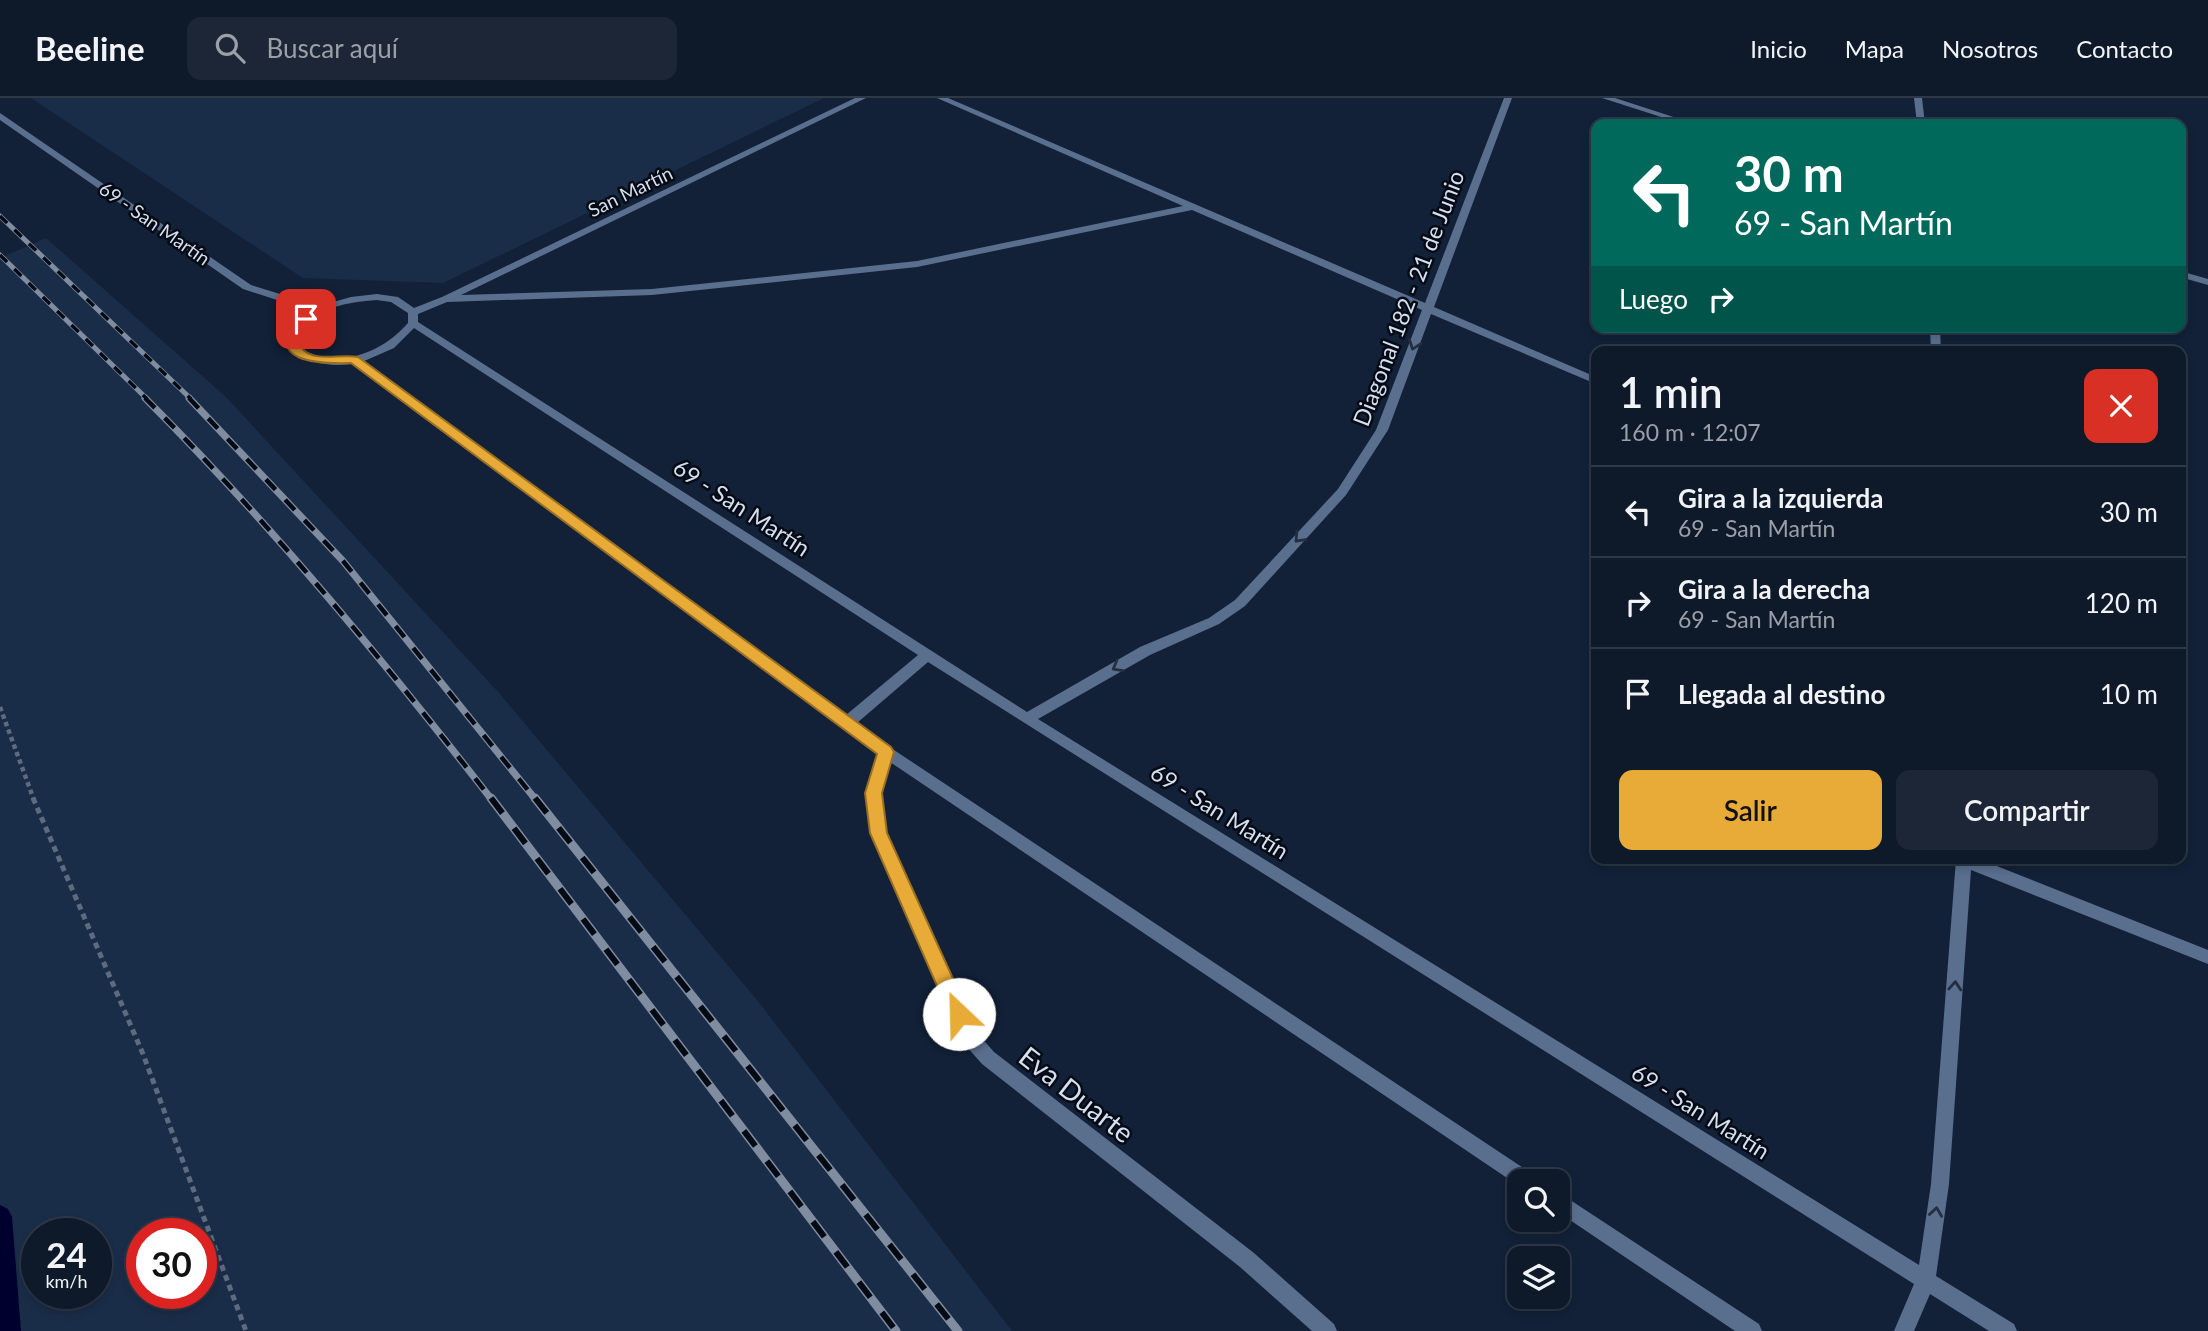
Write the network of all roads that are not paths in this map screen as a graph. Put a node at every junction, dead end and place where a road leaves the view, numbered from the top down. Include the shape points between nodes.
1 (862, 98) edge
2 (941, 98) edge
3 (1508, 98) edge
4 (1606, 98) edge
5 (1918, 98) edge
6 (0, 116) edge
7 (1675, 119) edge
8 (1920, 119) edge
9 (1191, 207) junction
10 (2186, 276) edge
11 (2208, 282) edge
12 (446, 299) junction
13 (1427, 308) junction
14 (320, 310) junction
15 (413, 318) junction
16 (354, 360) junction
17 (1591, 379) edge
18 (927, 655) junction
19 (1027, 719) junction
20 (847, 723) junction
21 (886, 752) junction
22 (1964, 864) edge
23 (1974, 864) edge
24 (2208, 957) edge
25 (1510, 1169) edge
26 (1570, 1209) edge
27 (1926, 1280) junction
28 (1327, 1331) edge
29 (1752, 1331) edge
30 (1903, 1331) edge
31 (2007, 1331) edge

1 - 12 street, San Martín
2 - 9 street
3 - 13 street, Diagonal 182 - 21 de Junio
4 - 7 street
5 - 8 street
6 - 14 street, 69 - San Martín via 247,287
9 - 12 street via 917,264 652,292
9 - 13 street
10 - 11 street
12 - 15 street, San Martín
13 - 17 street
13 -> 19 street, Diagonal 182 - 21 de Junio via 1382,430 1363,461 1342,492 1240,603
14 - 15 street, 69 - San Martín via 377,296 394,299
14 - 16 street, 69 - San Martín via 296,330 295,349 317,360
15 - 16 street, 69 - San Martín via 393,345
15 - 18 street, 69 - San Martín
16 - 20 street
18 - 19 street, 69 - San Martín
18 - 20 street
19 - 27 street, 69 - San Martín
20 - 21 street
21 - 25 street
21 - 28 street, Eva Duarte via 874,793 878,833 973,1041 988,1058 1247,1260
27 -> 22 street via 1940,1184
23 - 24 street
26 - 29 street
27 - 30 street
27 - 31 street, 69 - San Martín

